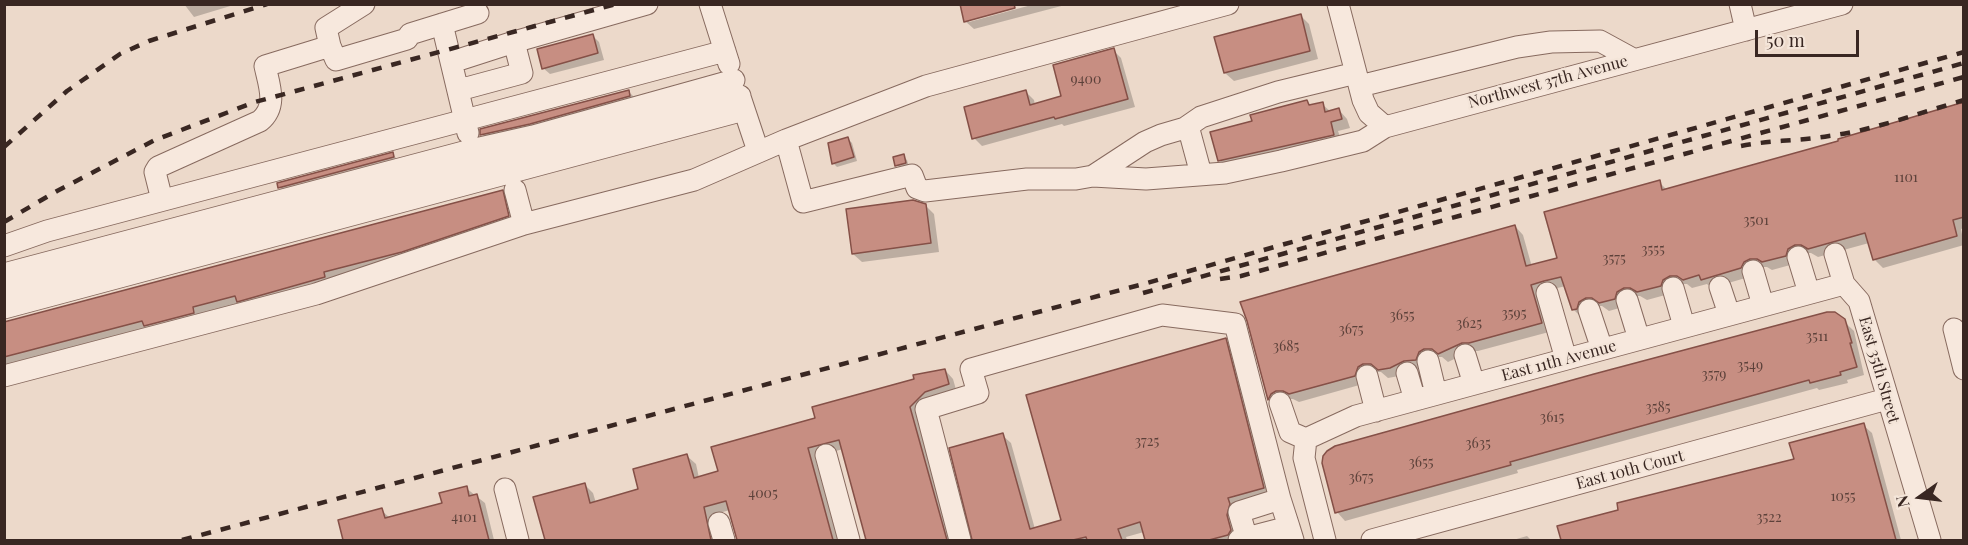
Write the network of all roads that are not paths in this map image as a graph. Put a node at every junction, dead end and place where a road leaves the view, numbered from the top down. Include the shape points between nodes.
1 (364, 4) edge
2 (647, 4) edge
3 (710, 4) edge
4 (1228, 4) edge
5 (1338, 4) edge
6 (1740, 4) edge
7 (1842, 4) edge
8 (478, 13) dead end
9 (442, 24) junction
10 (1746, 30) junction
11 (514, 42) junction
12 (330, 46) junction
13 (725, 51) junction
14 (1633, 59) junction
15 (452, 62) junction
16 (1358, 79) junction
17 (459, 90) junction
18 (740, 95) junction
19 (466, 120) junction
20 (1188, 126) junction
21 (1385, 127) junction
22 (786, 140) junction
23 (758, 151) junction
24 (473, 158) junction
25 (266, 172) junction
26 (1201, 174) junction
27 (1093, 176) junction
28 (515, 190) dead end
29 (153, 202) junction
30 (275, 203) junction
31 (75, 223) junction
32 (231, 223) junction
33 (524, 224) junction
34 (153, 235) junction
35 (4, 246) edge
36 (83, 254) junction
37 (1835, 254) dead end
38 (1798, 257) dead end
39 (1753, 271) dead end
40 (4, 274) edge
41 (1844, 284) junction
42 (1720, 286) dead end
43 (1673, 288) dead end
44 (4, 291) edge
45 (1547, 293) dead end
46 (1809, 293) junction
47 (1627, 300) dead end
48 (1763, 305) junction
49 (4, 308) edge
50 (1589, 310) dead end
51 (1729, 314) junction
52 (1684, 326) junction
53 (1954, 330) dead end
54 (1639, 339) junction
55 (1602, 349) junction
56 (1465, 355) dead end
57 (1566, 358) junction
58 (1428, 361) dead end
59 (1964, 369) edge
60 (1407, 373) dead end
61 (4, 376) edge
62 (1367, 376) dead end
63 (1474, 384) junction
64 (1436, 394) junction
65 (1887, 399) junction
66 (1415, 400) junction
67 (1280, 403) dead end
68 (1376, 411) junction
69 (1306, 438) junction
70 (826, 455) dead end
71 (505, 489) dead end
72 (1281, 499) junction
73 (1291, 534) edge
74 (1243, 539) edge
75 (518, 540) edge
76 (849, 540) edge
77 (960, 540) edge
78 (1325, 540) edge
79 (1372, 540) edge
80 (1930, 540) edge

1 - 12 street via 326,28
2 - 11 street
3 - 13 street
4 - 22 street via 926,86
5 - 16 street
6 - 10 street
7 - 10 street, Northwest 37th Avenue
8 - 9 street
9 - 12 street via 336,60
9 - 15 street
10 - 14 street, Northwest 37th Avenue
11 - 15 street
11 - 17 street via 522,73
12 - 29 street via 265,66 272,97 268,113 255,124 160,164 155,172
13 - 18 street
13 - 19 street
14 - 16 street via 1600,41 1551,42
14 - 21 street, Northwest 37th Avenue
15 - 17 street
16 - 20 street via 1270,94 1201,117
16 - 21 street via 1369,113
17 - 19 street
18 - 23 street
18 - 24 street via 533,136
18 - 49 street
19 - 24 street
19 - 25 street
20 - 26 street
20 - 27 street via 1153,138
21 - 26 street, Northwest 37th Avenue via 1363,141 1252,168
22 - 23 street
22 - 27 street, Northwest 37th Avenue via 803,202 912,174 917,188 925,190
23 - 33 street via 694,180
24 - 30 street
24 - 32 street
25 - 29 street
25 - 30 street
26 - 27 street, Northwest 37th Avenue via 1146,179
28 - 33 street
29 - 31 street
29 - 34 street
30 - 32 street
31 - 35 street
31 - 36 street
32 - 34 street
32 - 44 street
33 - 61 street via 316,294
34 - 36 street
36 - 40 street
37 - 41 street, East 35th Street
38 - 46 street
39 - 48 street
41 - 46 street
41 - 65 street, East 35th Street via 1859,301
42 - 51 street
43 - 52 street
45 - 57 street
46 - 48 street
47 - 54 street
48 - 51 street, East 11th Avenue
50 - 55 street
51 - 52 street, East 11th Avenue
52 - 54 street, East 11th Avenue
53 - 59 street
54 - 55 street, East 11th Avenue
55 - 57 street, East 11th Avenue
56 - 63 street
57 - 63 street, East 11th Avenue
58 - 64 street
60 - 66 street
62 - 68 street
63 - 64 street, East 11th Avenue
64 - 66 street, East 11th Avenue
65 - 79 street, East 10th Court
65 - 80 street, East 35th Street
66 - 68 street, East 11th Avenue
67 - 69 street via 1290,432
68 - 69 street, East 11th Avenue
69 - 78 street via 1304,458
70 - 76 street
71 - 75 street
72 - 73 street
72 - 74 street via 1239,512
72 - 77 street via 1235,324 1162,315 971,369 978,393 926,409
73 - 74 street

